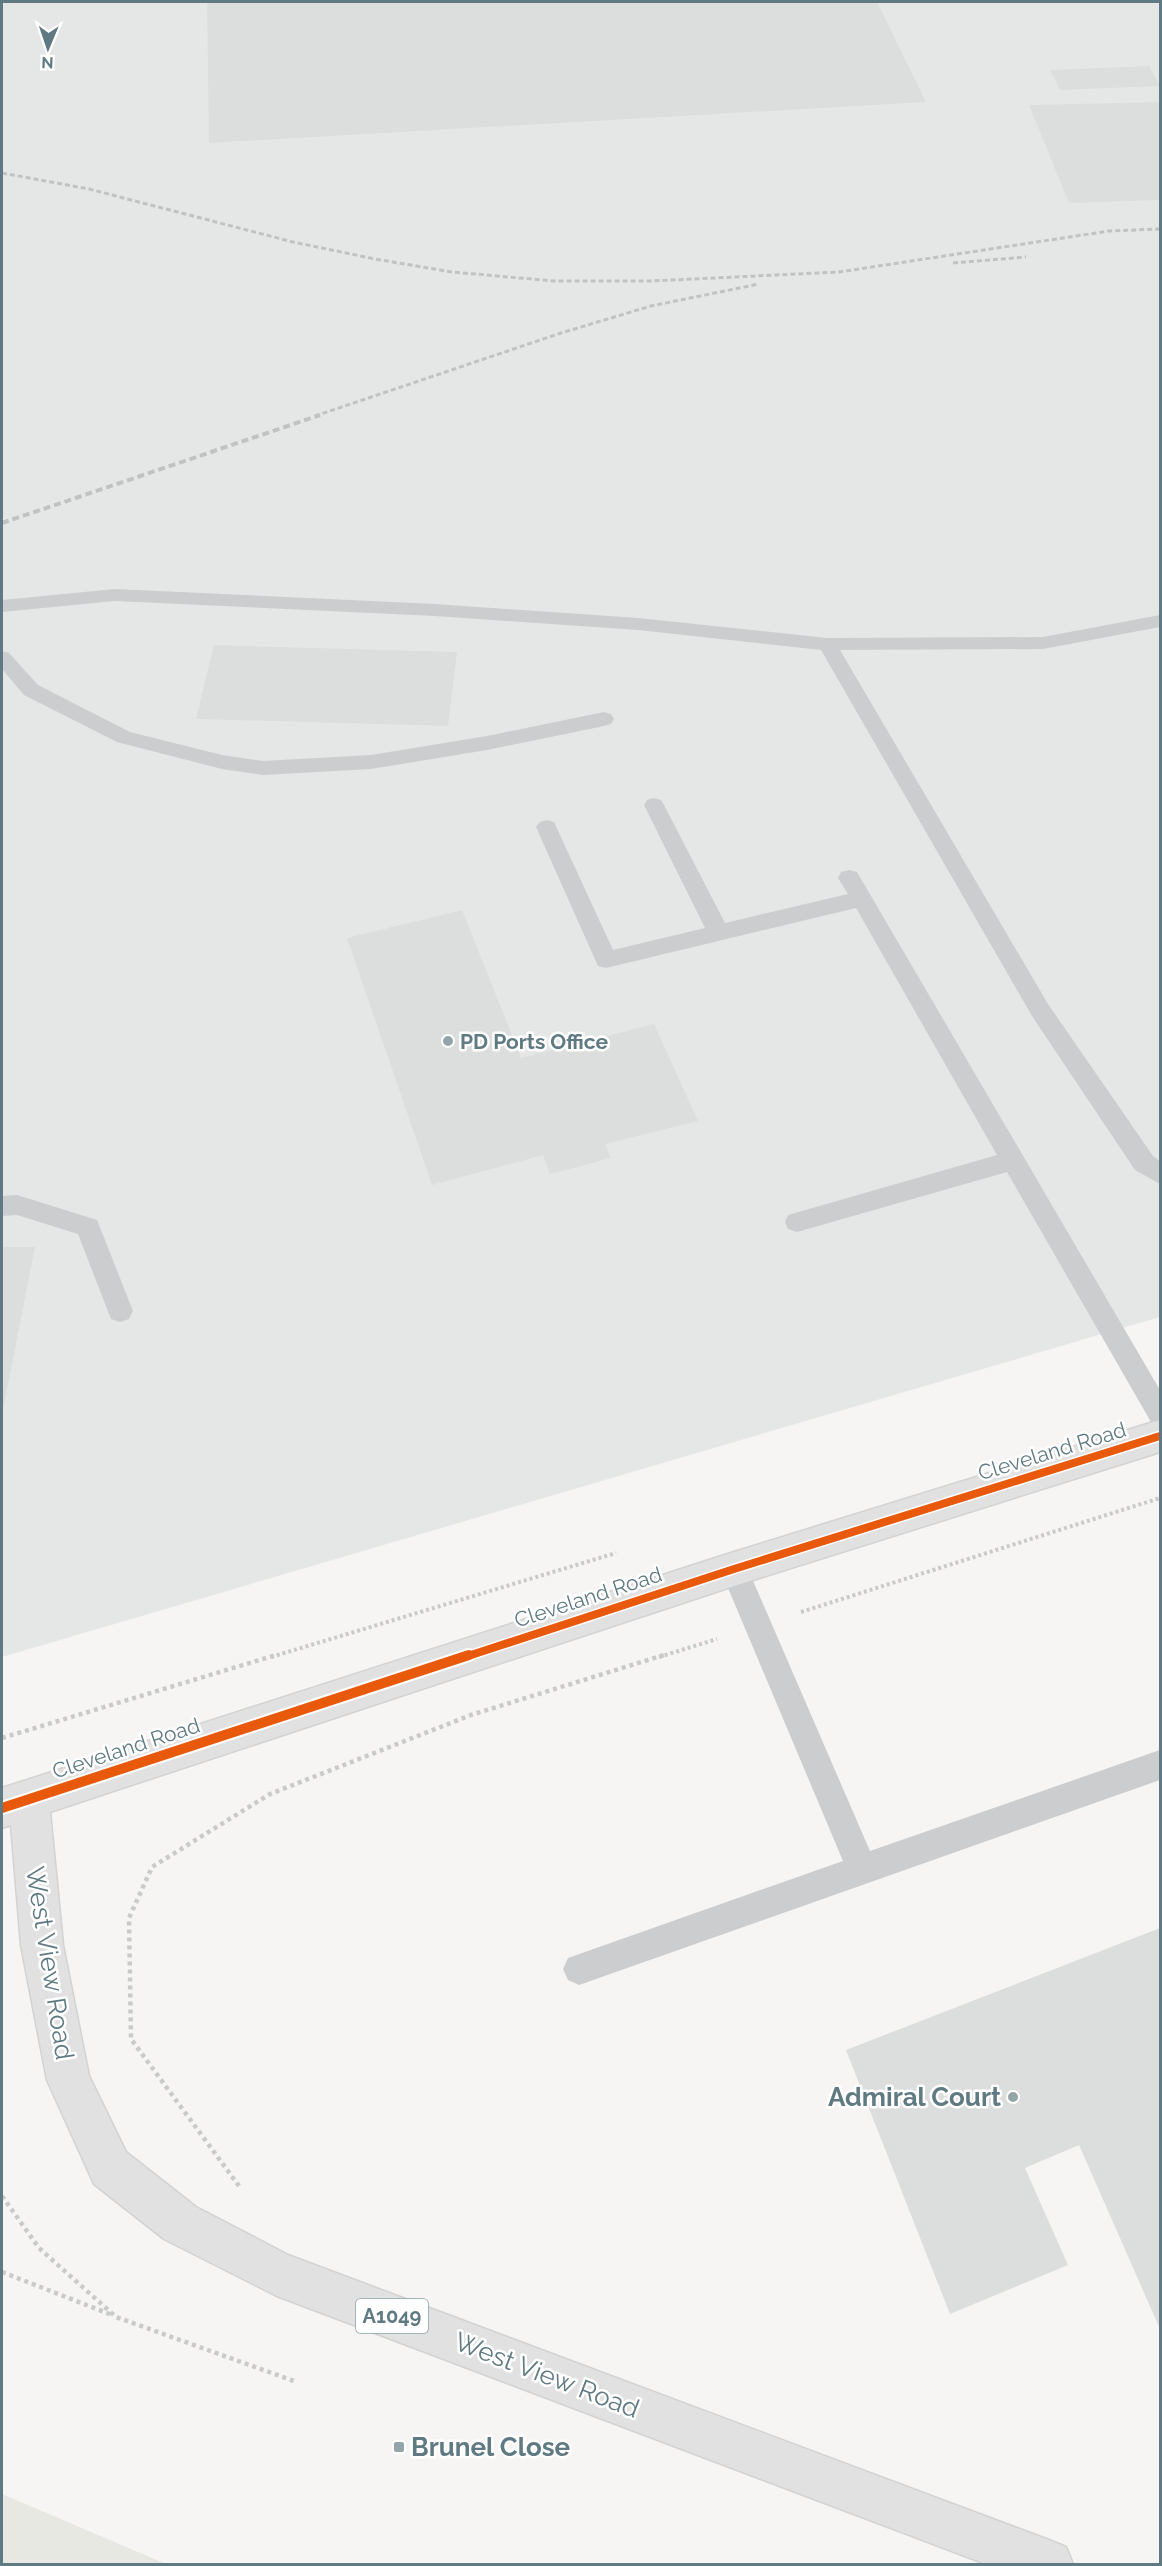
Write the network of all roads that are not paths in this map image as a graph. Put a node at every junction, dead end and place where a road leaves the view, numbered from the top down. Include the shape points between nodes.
1 (2, 606) edge
2 (1161, 621) edge
3 (827, 644) junction
4 (2, 657) edge
5 (604, 719) dead end
6 (654, 805) dead end
7 (547, 827) dead end
8 (849, 878) dead end
9 (861, 899) junction
10 (719, 933) junction
11 (1013, 1160) junction
12 (1161, 1174) edge
13 (2, 1206) edge
14 (797, 1222) dead end
15 (120, 1311) dead end
16 (1161, 1414) edge
17 (1161, 1436) edge
18 (734, 1569) junction
19 (1161, 1765) edge
20 (15, 1803) edge
21 (862, 1869) junction
22 (579, 1969) dead end
23 (1049, 2565) edge

1 - 3 lane via 127,596 471,612
2 - 3 lane via 1043,643
3 - 12 lane via 1040,1010 1144,1162
4 - 5 lane via 31,690 124,737 222,762 263,768 371,762
6 - 10 lane
7 - 10 lane via 606,960
8 - 9 lane
9 - 10 lane
9 - 11 lane
11 - 14 lane
11 - 16 lane
13 - 15 lane via 17,1205 88,1227
17 - 18 main road, Cleveland Road
18 - 20 main road, Cleveland Road
18 - 21 lane
19 - 21 lane
20 - 23 main road, West View Road / A1049 via 68,2080 110,2168 180,2223 277,2273
21 - 22 lane

